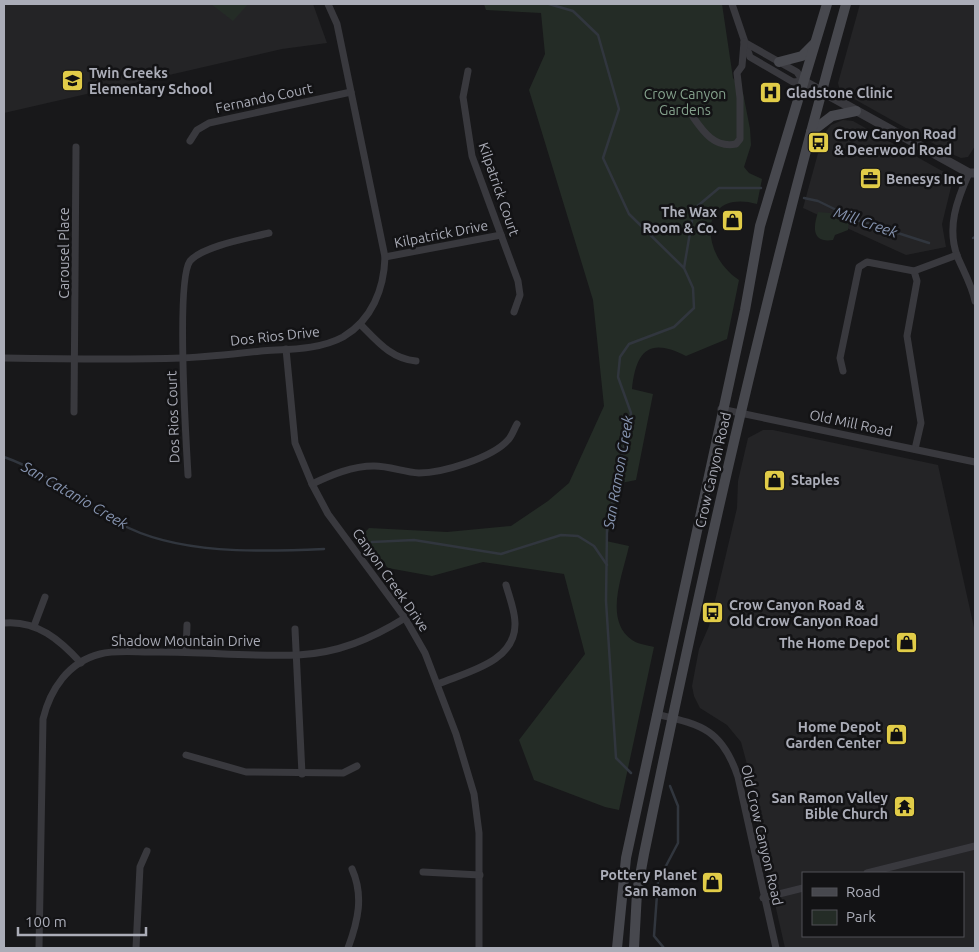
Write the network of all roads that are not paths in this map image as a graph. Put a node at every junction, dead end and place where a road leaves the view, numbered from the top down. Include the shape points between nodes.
1 (328, 4) edge
2 (732, 4) edge
3 (827, 4) edge
4 (846, 4) edge
5 (744, 42) junction
6 (815, 44) junction
7 (779, 62) junction
8 (468, 71) dead end
9 (803, 82) junction
10 (351, 92) junction
11 (822, 92) junction
12 (856, 111) junction
13 (693, 117) dead end
14 (811, 133) junction
15 (190, 141) dead end
16 (76, 147) dead end
17 (975, 163) edge
18 (972, 173) edge
19 (975, 181) edge
20 (269, 233) dead end
21 (501, 235) junction
22 (957, 255) junction
23 (384, 257) junction
24 (914, 272) junction
25 (975, 301) edge
26 (514, 312) dead end
27 (360, 324) junction
28 (286, 349) junction
29 (4, 358) edge
30 (183, 358) junction
31 (76, 359) junction
32 (416, 362) dead end
33 (843, 372) dead end
34 (721, 409) junction
35 (74, 412) dead end
36 (740, 413) junction
37 (517, 424) dead end
38 (915, 449) junction
39 (975, 462) edge
40 (188, 474) dead end
41 (312, 484) junction
42 (506, 585) dead end
43 (45, 597) dead end
44 (405, 618) junction
45 (4, 623) edge
46 (187, 625) dead end
47 (34, 626) junction
48 (295, 629) dead end
49 (186, 652) junction
50 (298, 655) junction
51 (81, 663) junction
52 (438, 684) junction
53 (656, 714) junction
54 (672, 718) junction
55 (186, 756) dead end
56 (357, 766) dead end
57 (302, 774) junction
58 (975, 846) edge
59 (147, 851) dead end
60 (352, 869) dead end
61 (423, 872) dead end
62 (871, 872) edge
63 (480, 875) junction
64 (802, 888) edge
65 (763, 898) junction
66 (39, 948) edge
67 (136, 948) edge
68 (348, 948) edge
69 (479, 948) edge
70 (617, 948) edge
71 (634, 948) edge
72 (776, 948) edge

1 - 10 street, Dos Rios Drive via 337,24
2 - 5 street
3 - 6 main road, Crow Canyon Road
4 - 11 main road, Crow Canyon Road
5 - 7 street
5 - 9 street via 750,57 793,82
5 - 13 street via 742,66 737,73 740,139 736,144 718,143 702,130
6 - 7 main road via 799,57
6 - 9 main road, Crow Canyon Road
7 - 9 street via 797,72
8 - 21 street, Kilpatrick Court via 463,97 472,156
9 - 11 street
9 - 34 main road, Crow Canyon Road via 760,226 745,310
10 - 15 street, Fernando Court via 209,123 197,130
10 - 23 street, Dos Rios Drive
11 - 12 street
11 - 14 main road, Crow Canyon Road
12 - 14 main road via 832,116
12 - 18 street
14 - 36 main road, Crow Canyon Road
16 - 31 street, Carousel Place
17 - 18 street
18 - 19 street
18 - 22 street via 956,200 953,237
20 - 30 street, Dos Rios Court via 200,253 190,262 184,276
21 - 23 street, Kilpatrick Drive
21 - 26 street, Kilpatrick Court via 518,281 520,295
22 - 24 street
22 - 25 street
23 - 27 street, Dos Rios Drive via 381,289
24 - 33 street via 867,262 859,267 840,358
24 - 38 street via 917,280 907,336 921,423
27 - 28 street, Dos Rios Drive via 325,345
27 - 32 street via 390,354
28 - 30 street, Dos Rios Drive
28 - 41 street, Canyon Creek Drive via 295,443
29 - 31 street, Dos Rios Drive
30 - 31 street, Dos Rios Drive
30 - 40 street, Dos Rios Court
31 - 35 street, Carousel Place
34 - 36 street, Old Mill Road
34 - 53 main road, Crow Canyon Road
36 - 38 street, Old Mill Road
36 - 54 main road, Crow Canyon Road
37 - 41 street via 509,440 498,448 437,472 360,467 338,472
38 - 39 street, Old Mill Road
41 - 44 street, Canyon Creek Drive via 328,514
42 - 52 street via 515,623 510,643 498,658
43 - 47 street
44 - 50 street, Shadow Mountain Drive via 378,635 349,647
44 - 52 street, Canyon Creek Drive
45 - 47 street
46 - 49 street
47 - 51 street via 64,644
48 - 50 street
49 - 50 street, Shadow Mountain Drive
49 - 51 street, Shadow Mountain Drive via 100,654
50 - 57 street
51 - 66 street, Shadow Mountain Drive via 58,681 48,699 43,719
52 - 63 street, Canyon Creek Drive via 474,794
53 - 54 street, Old Crow Canyon Road
53 - 70 main road, Crow Canyon Road via 624,866
54 - 65 street, Old Crow Canyon Road via 707,730 723,744 731,757
54 - 71 main road, Crow Canyon Road via 640,873
55 - 57 street via 246,772
56 - 57 street via 343,773
58 - 62 street
59 - 67 street via 140,867
60 - 68 street via 359,895 358,924
61 - 63 street
63 - 69 street, Canyon Creek Drive
64 - 65 street
65 - 72 street, Old Crow Canyon Road

